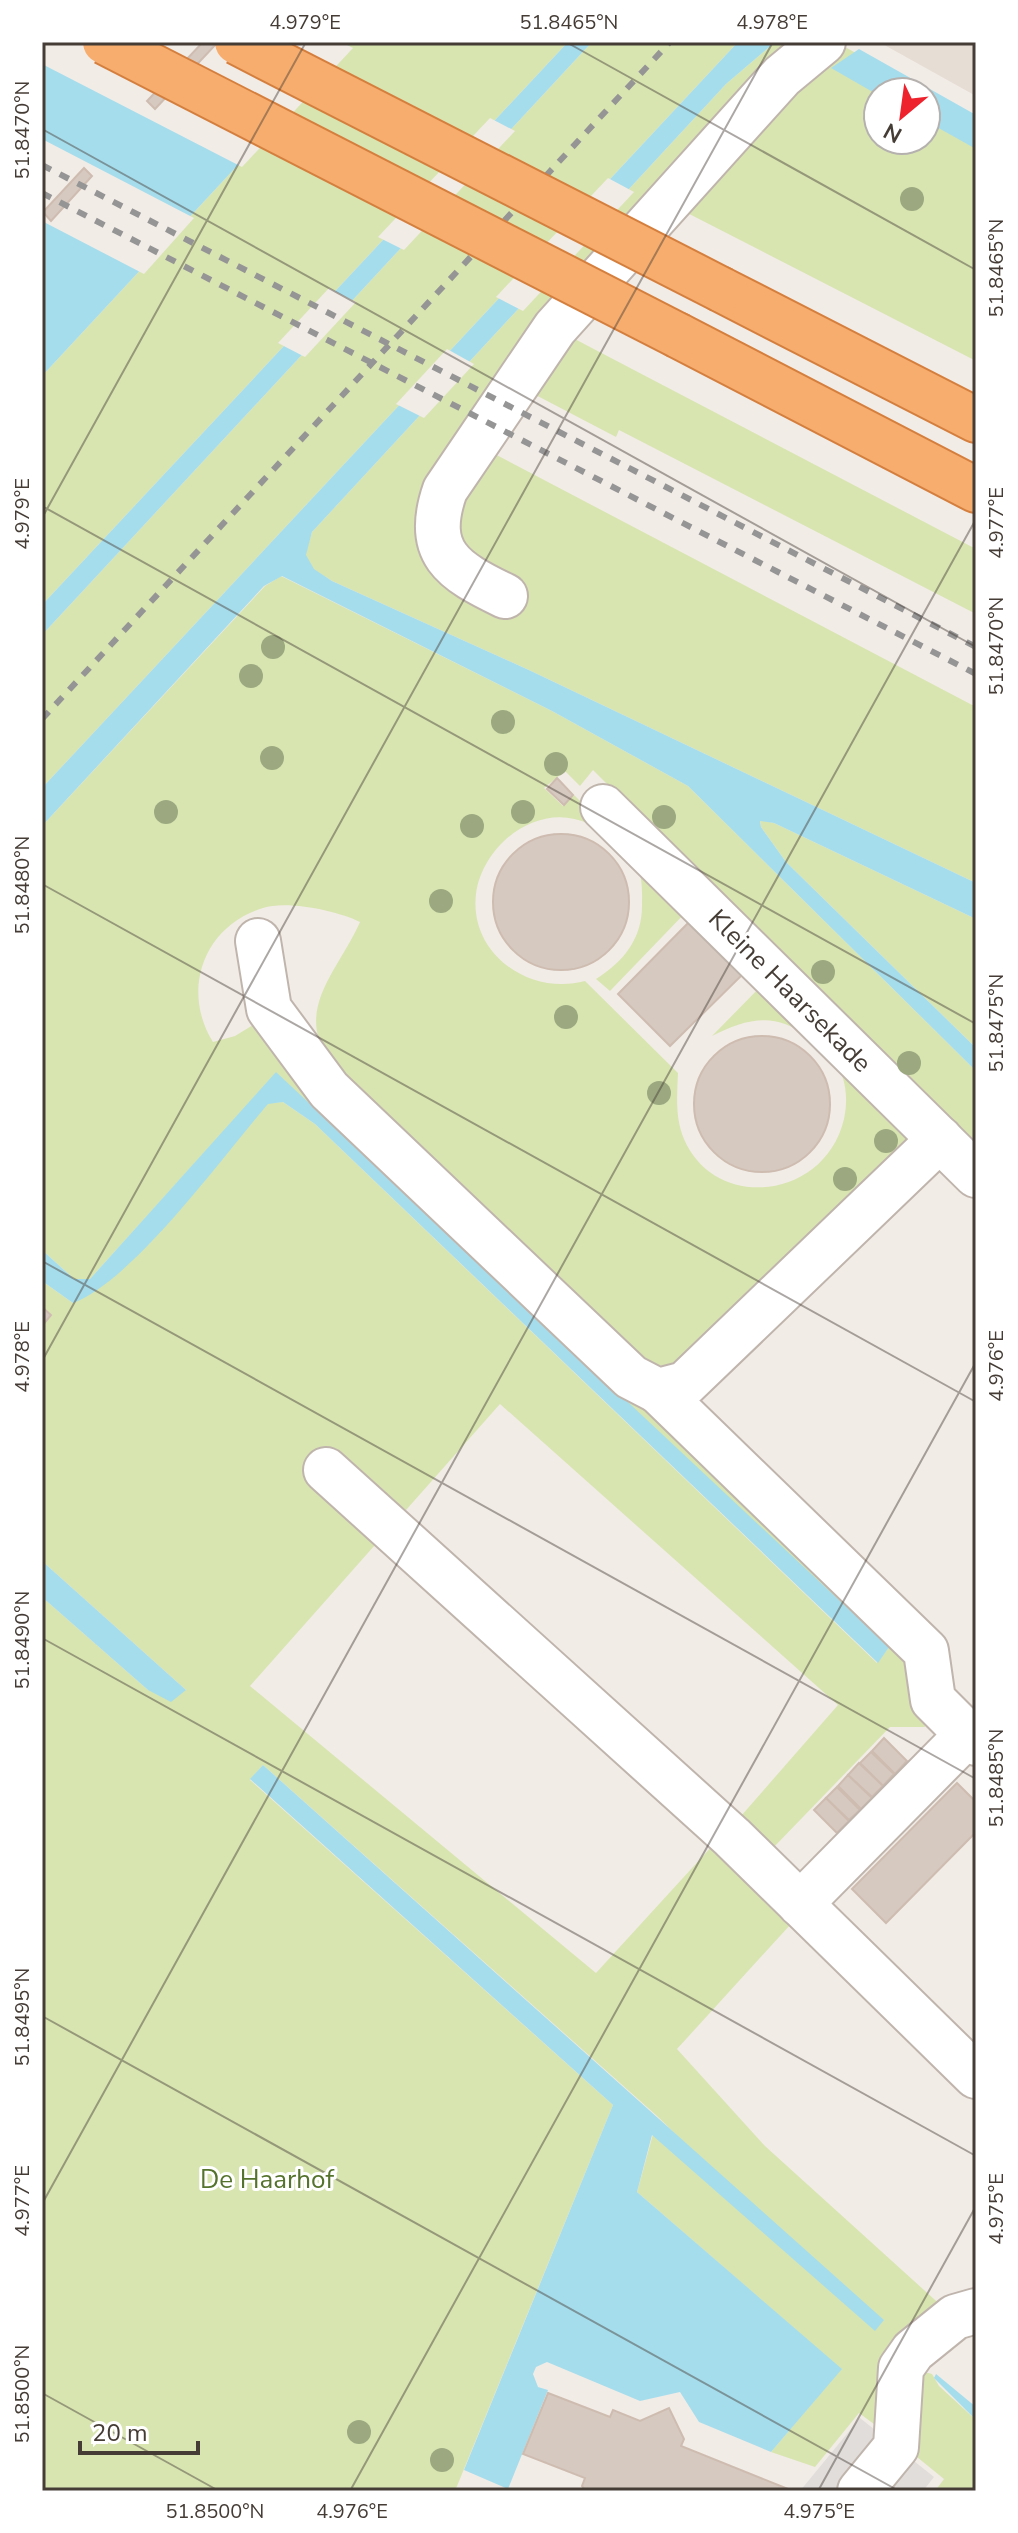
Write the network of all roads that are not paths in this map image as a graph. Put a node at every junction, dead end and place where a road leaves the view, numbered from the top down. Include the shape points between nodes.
1 (105, 42) edge
2 (237, 42) edge
3 (823, 42) edge
4 (976, 420) edge
5 (976, 490) edge
6 (505, 596) dead end
7 (603, 807) dead end
8 (258, 941) dead end
9 (940, 1139) junction
10 (976, 1175) edge
11 (658, 1391) junction
12 (326, 1470) dead end
13 (972, 1739) edge
14 (800, 1904) junction
15 (976, 2076) edge
16 (976, 2311) edge
17 (860, 2491) edge

1 - 5 highway, bridge
2 - 4 highway, bridge
3 - 6 lane via 782,76 555,328 445,490 437,535 444,556 457,571
7 - 9 lane, Kleine Haarsekade
8 - 11 lane via 269,1009 329,1090 631,1377
9 - 10 lane, Kleine Haarsekade
9 - 11 lane via 685,1384
11 - 13 lane via 926,1651 933,1700
12 - 14 lane
13 - 14 lane
14 - 15 lane
16 - 17 lane via 955,2317 913,2351 901,2368 896,2447

